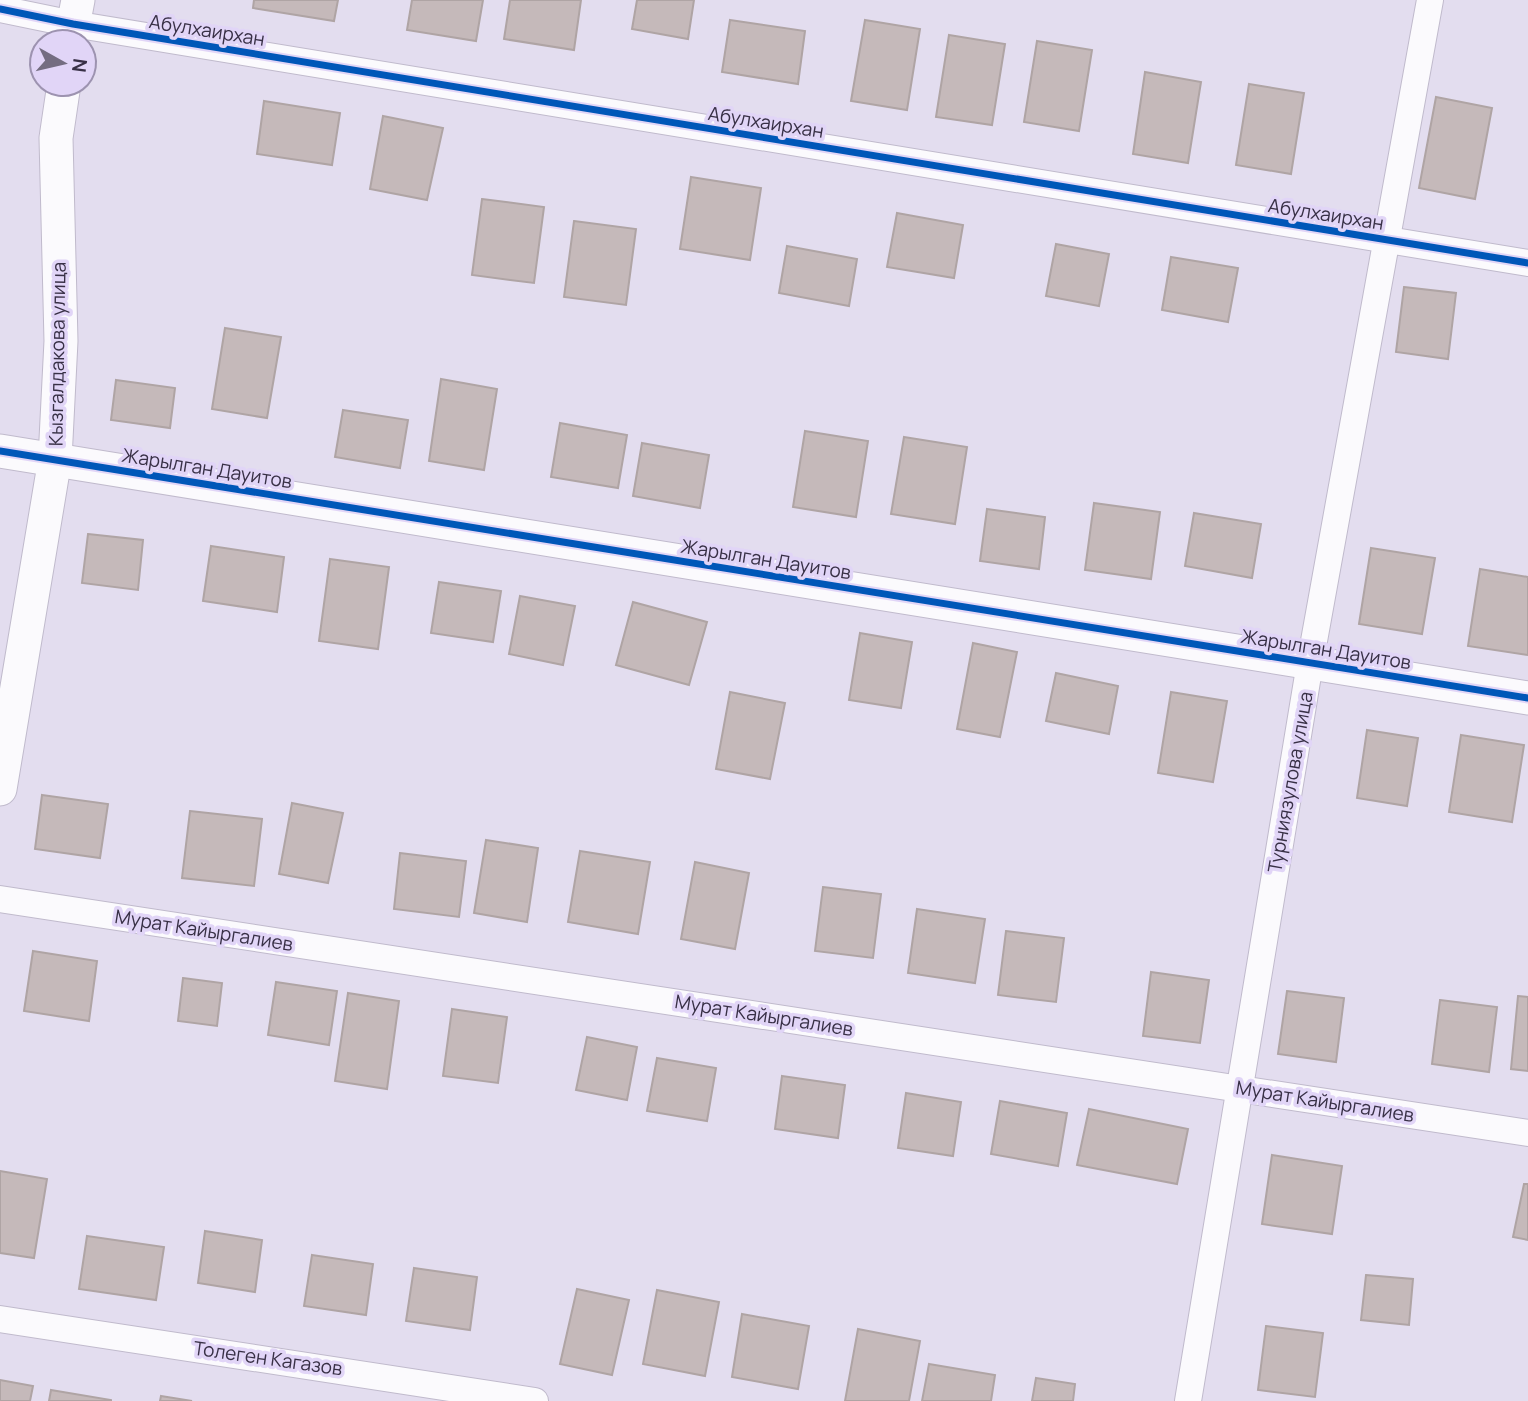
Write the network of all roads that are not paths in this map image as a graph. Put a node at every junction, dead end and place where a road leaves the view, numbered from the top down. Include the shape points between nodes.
1 (1430, 0) edge
2 (0, 9) edge
3 (74, 22) edge
4 (62, 98) edge
5 (1386, 240) junction
6 (1528, 263) edge
7 (0, 451) edge
8 (55, 459) junction
9 (1310, 663) junction
10 (1528, 698) edge
11 (0, 789) edge
12 (0, 899) edge
13 (1238, 1088) junction
14 (1528, 1133) edge
15 (0, 1319) edge
16 (536, 1401) edge
17 (1188, 1401) edge

1 - 5 street, Турниязулова улица
2 - 3 street, Абулхаирхан
3 - 5 street, Абулхаирхан
4 - 8 street, Кызгалдакова улица via 55,138 61,341
5 - 6 street, Абулхаирхан
5 - 9 street, Турниязулова улица
7 - 8 street, Жарылган Дауитов
8 - 9 street, Жарылган Дауитов
8 - 11 street, Кызгалдакова улица
9 - 10 street, Жарылган Дауитов
9 - 13 street, Турниязулова улица
12 - 13 street, Мурат Кайыргалиев
13 - 14 street, Мурат Кайыргалиев
13 - 17 street, Турниязулова улица
15 - 16 street, Толеген Кагазов

